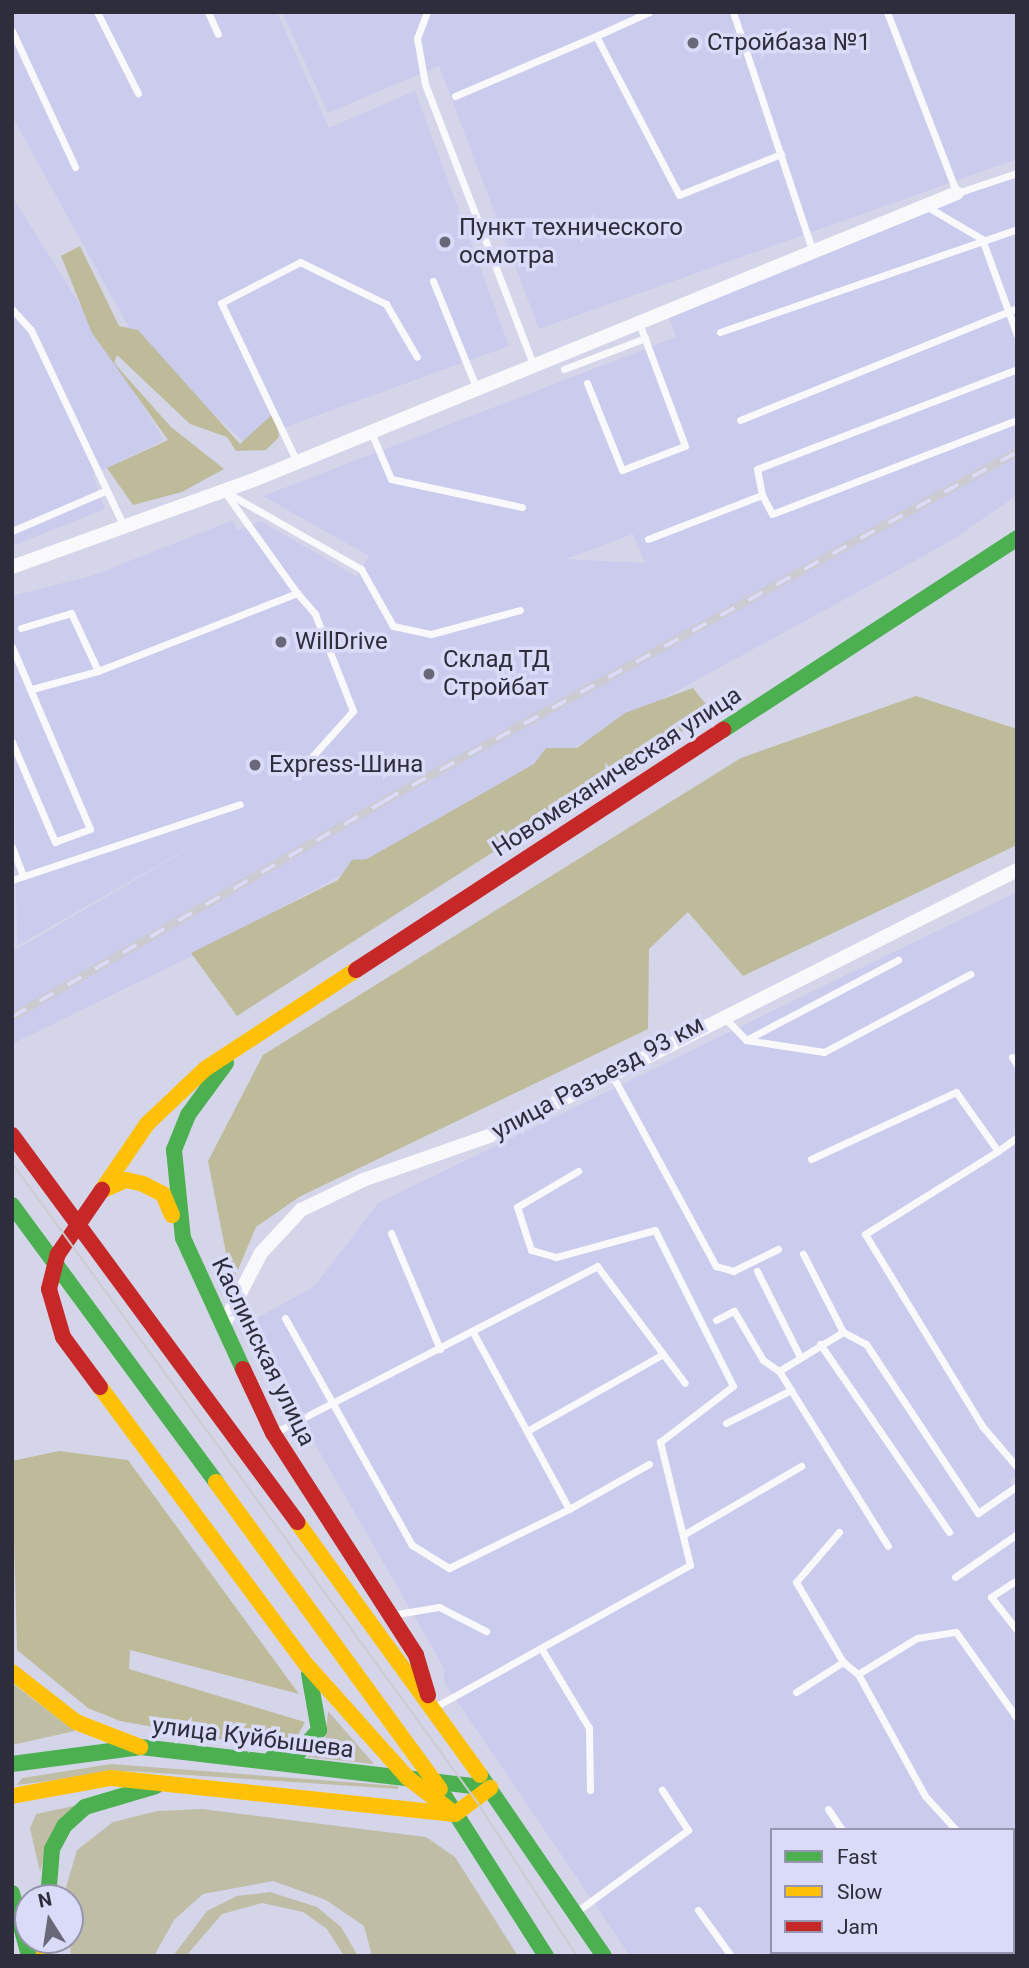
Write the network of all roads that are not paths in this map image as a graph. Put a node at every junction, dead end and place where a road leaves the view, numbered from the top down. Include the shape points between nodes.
1 (97, 12) edge
2 (208, 12) edge
3 (427, 12) edge
4 (649, 12) edge
5 (733, 12) edge
6 (887, 12) edge
7 (12, 31) edge
8 (218, 34) dead end
9 (596, 36) junction
10 (138, 93) dead end
11 (455, 96) dead end
12 (780, 154) junction
13 (75, 167) dead end
14 (1017, 173) edge
15 (957, 193) junction
16 (923, 205) junction
17 (1017, 229) edge
18 (982, 239) junction
19 (813, 250) junction
20 (433, 281) dead end
21 (1017, 308) edge
22 (12, 309) edge
23 (1008, 311) junction
24 (639, 321) junction
25 (720, 332) dead end
26 (1017, 335) edge
27 (645, 338) junction
28 (417, 357) dead end
29 (533, 364) junction
30 (564, 369) dead end
31 (1017, 369) edge
32 (587, 383) dead end
33 (476, 387) junction
34 (740, 420) dead end
35 (1017, 420) edge
36 (371, 431) junction
37 (297, 462) junction
38 (107, 490) junction
39 (224, 491) junction
40 (762, 495) junction
41 (522, 507) dead end
42 (124, 527) junction
43 (12, 531) edge
44 (648, 538) dead end
45 (1017, 538) edge
46 (12, 567) edge
47 (297, 593) junction
48 (520, 610) dead end
49 (21, 628) dead end
50 (12, 647) edge
51 (15, 656) edge
52 (97, 671) junction
53 (32, 689) junction
54 (12, 742) edge
55 (310, 759) dead end
56 (240, 804) dead end
57 (12, 847) edge
58 (1017, 870) edge
59 (23, 876) junction
60 (12, 880) edge
61 (898, 960) dead end
62 (970, 974) dead end
63 (721, 1014) junction
64 (746, 1040) junction
65 (243, 1043) junction
66 (1012, 1057) dead end
67 (1017, 1065) edge
68 (611, 1072) junction
69 (12, 1135) edge
70 (1017, 1137) edge
71 (998, 1151) junction
72 (811, 1159) dead end
73 (578, 1171) dead end
74 (99, 1193) junction
75 (12, 1205) edge
76 (391, 1233) dead end
77 (183, 1238) junction
78 (778, 1249) dead end
79 (803, 1254) dead end
80 (757, 1271) dead end
81 (285, 1318) dead end
82 (716, 1320) dead end
83 (223, 1326) junction
84 (473, 1332) junction
85 (843, 1332) junction
86 (820, 1344) junction
87 (440, 1349) junction
88 (663, 1354) junction
89 (800, 1357) junction
90 (779, 1371) junction
91 (685, 1383) dead end
92 (791, 1390) junction
93 (333, 1403) junction
94 (726, 1423) dead end
95 (527, 1431) junction
96 (273, 1433) junction
97 (649, 1464) dead end
98 (801, 1466) dead end
99 (1017, 1467) edge
100 (1017, 1486) edge
101 (569, 1509) junction
102 (839, 1532) dead end
103 (948, 1532) dead end
104 (1017, 1534) edge
105 (683, 1535) junction
106 (888, 1546) dead end
107 (955, 1577) dead end
108 (1017, 1580) edge
109 (391, 1615) junction
110 (1017, 1630) edge
111 (486, 1631) dead end
112 (541, 1648) junction
113 (843, 1662) junction
114 (306, 1663) junction
115 (12, 1672) edge
116 (858, 1674) junction
117 (796, 1692) dead end
118 (433, 1708) junction
119 (1017, 1717) edge
120 (141, 1747) junction
121 (249, 1762) junction
122 (12, 1764) edge
123 (408, 1778) junction
124 (435, 1781) junction
125 (170, 1782) junction
126 (490, 1788) junction
127 (590, 1790) dead end
128 (662, 1790) dead end
129 (12, 1796) edge
130 (828, 1810) dead end
131 (455, 1814) junction
132 (841, 1828) edge
133 (954, 1828) edge
134 (49, 1884) edge
135 (12, 1893) edge
136 (698, 1910) dead end
137 (575, 1913) junction
138 (29, 1956) edge
139 (546, 1956) edge
140 (604, 1956) edge
141 (731, 1956) edge

1 - 10 lane
2 - 8 lane
3 - 29 lane via 417,38 425,84
4 - 9 lane
5 - 12 lane
6 - 15 lane
7 - 13 lane
9 - 11 lane
9 - 12 lane via 679,195
12 - 19 lane
14 - 15 lane
15 - 16 street
16 - 18 lane
16 - 19 street
17 - 18 lane
18 - 23 lane
18 - 25 lane
19 - 24 street
20 - 33 lane
21 - 23 lane
22 - 38 lane via 31,330
23 - 26 lane
23 - 34 lane
24 - 27 lane
24 - 29 street
27 - 30 lane
27 - 32 lane via 685,446 622,470
28 - 37 lane via 386,304 300,262 221,303
29 - 33 street
31 - 40 lane via 757,469
33 - 36 street
35 - 40 lane via 772,514
36 - 37 street
36 - 41 lane via 391,478
37 - 39 street
38 - 42 lane
38 - 43 lane
39 - 42 street
39 - 47 lane
39 - 48 lane via 361,569 393,626 431,634
40 - 44 lane
42 - 46 street
45 - 65 main road, Новомеханическая улица
47 - 52 lane
47 - 55 lane via 315,614 353,711
49 - 52 lane via 71,613
50 - 51 lane
51 - 53 lane
52 - 53 lane
53 - 54 lane via 90,829 55,842
56 - 59 lane
57 - 59 lane
58 - 63 street, улица Разъезд 93 км
59 - 60 lane
61 - 64 lane
62 - 64 lane via 824,1052
63 - 64 lane
63 - 68 street, улица Разъезд 93 км
65 - 74 main road via 177,1091
65 - 77 main road, Каслинская улица via 205,1088 174,1150
66 - 67 lane
68 - 78 lane via 716,1266 733,1271
68 - 83 street, улица Разъезд 93 км via 494,1134 363,1180 301,1210 261,1254
69 - 118 main road
70 - 71 lane
71 - 72 lane via 956,1092
71 - 99 lane via 865,1234 982,1426
73 - 105 lane via 517,1207 531,1250 556,1257 655,1230 733,1386 660,1442
74 - 77 main road via 126,1180 163,1194
74 - 114 main road via 58,1254 50,1309 63,1337
75 - 124 main road
76 - 87 lane
77 - 83 main road, Каслинская улица
79 - 85 lane
80 - 89 lane
81 - 93 lane
82 - 90 lane via 734,1311 763,1360
83 - 96 main road, Каслинская улица
84 - 87 lane
84 - 88 lane via 597,1266
84 - 95 lane
85 - 86 lane
85 - 100 lane via 866,1344 978,1513
86 - 89 lane
86 - 103 lane
87 - 93 lane
88 - 91 lane
88 - 95 lane
89 - 90 lane
90 - 92 lane
92 - 94 lane
92 - 106 lane
93 - 96 lane
93 - 101 lane via 412,1545 449,1567
95 - 101 lane
96 - 109 main road, Каслинская улица
97 - 101 lane
98 - 105 lane
102 - 113 lane via 796,1582
104 - 107 lane
105 - 112 lane via 690,1564
108 - 110 lane via 991,1597
109 - 111 lane via 439,1607
109 - 118 main road, Каслинская улица via 416,1656
112 - 118 lane
112 - 127 lane via 589,1728
113 - 116 lane
113 - 117 lane
114 - 121 main road via 318,1699 319,1730 296,1755
114 - 123 main road
115 - 120 main road via 76,1722
116 - 119 lane via 917,1638 956,1632
116 - 133 lane via 905,1764
118 - 126 main road
120 - 121 main road, улица Куйбышева
120 - 122 main road, улица Куйбышева
121 - 123 main road, улица Куйбышева
123 - 124 main road, улица Куйбышева
123 - 131 main road
124 - 126 main road, улица Куйбышева
124 - 131 main road
125 - 129 main road via 111,1778
125 - 131 main road
125 - 134 main road via 85,1807 52,1849
126 - 131 main road
126 - 137 main road
128 - 137 lane via 688,1830
130 - 132 lane
131 - 139 main road
135 - 138 main road
136 - 141 lane
137 - 140 main road

